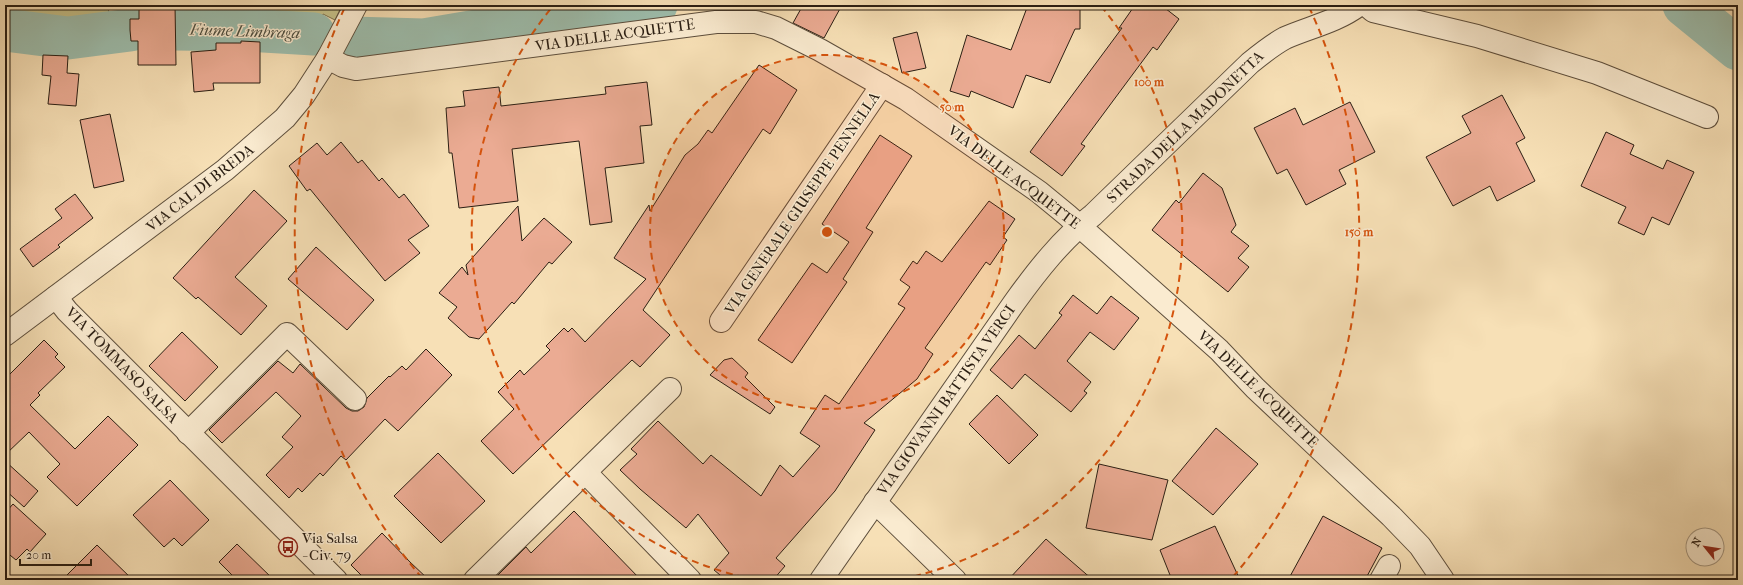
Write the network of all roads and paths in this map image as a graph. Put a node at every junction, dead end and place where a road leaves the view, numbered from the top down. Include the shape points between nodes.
1 (356, 5) edge
2 (1359, 5) edge
3 (1366, 5) edge
4 (328, 58) junction
5 (882, 85) junction
6 (1707, 117) dead end
7 (1079, 225) junction
8 (56, 297) junction
9 (721, 321) dead end
10 (5, 335) edge
11 (670, 389) dead end
12 (355, 399) dead end
13 (188, 433) junction
14 (586, 473) junction
15 (875, 502) junction
16 (336, 580) edge
17 (475, 580) edge
18 (690, 580) edge
19 (821, 580) edge
20 (955, 580) edge
21 (1444, 580) edge

1 - 4 street, VIA CAL DI BREDA
2 - 7 street, STRADA DELLA MADONETTA via 1346,14 1297,33 1269,48 1093,215
3 - 6 street via 1374,11 1477,36 1597,73
4 - 5 street, VIA DELLE ACQUETTE via 356,69 740,20 776,28
4 - 8 street, VIA CAL DI BREDA via 285,118 256,145 160,221
5 - 7 street, VIA DELLE ACQUETTE via 1005,167
5 - 9 street, VIA GENERALE GIUSEPPE PENNELLA
7 - 15 street, VIA GIOVANNI BATTISTA VERCI via 1038,269
7 - 21 street, VIA DELLE ACQUETTE via 1219,350 1391,516 1420,546
8 - 10 street, VIA CAL DI BREDA
8 - 13 street, VIA TOMMASO SALSA
11 - 14 street
12 - 13 street, VIA TOMMASO SALSA via 287,334
13 - 16 street, VIA TOMMASO SALSA
14 - 17 street
14 - 18 street
15 - 19 street, VIA GIOVANNI BATTISTA VERCI
15 - 20 street

